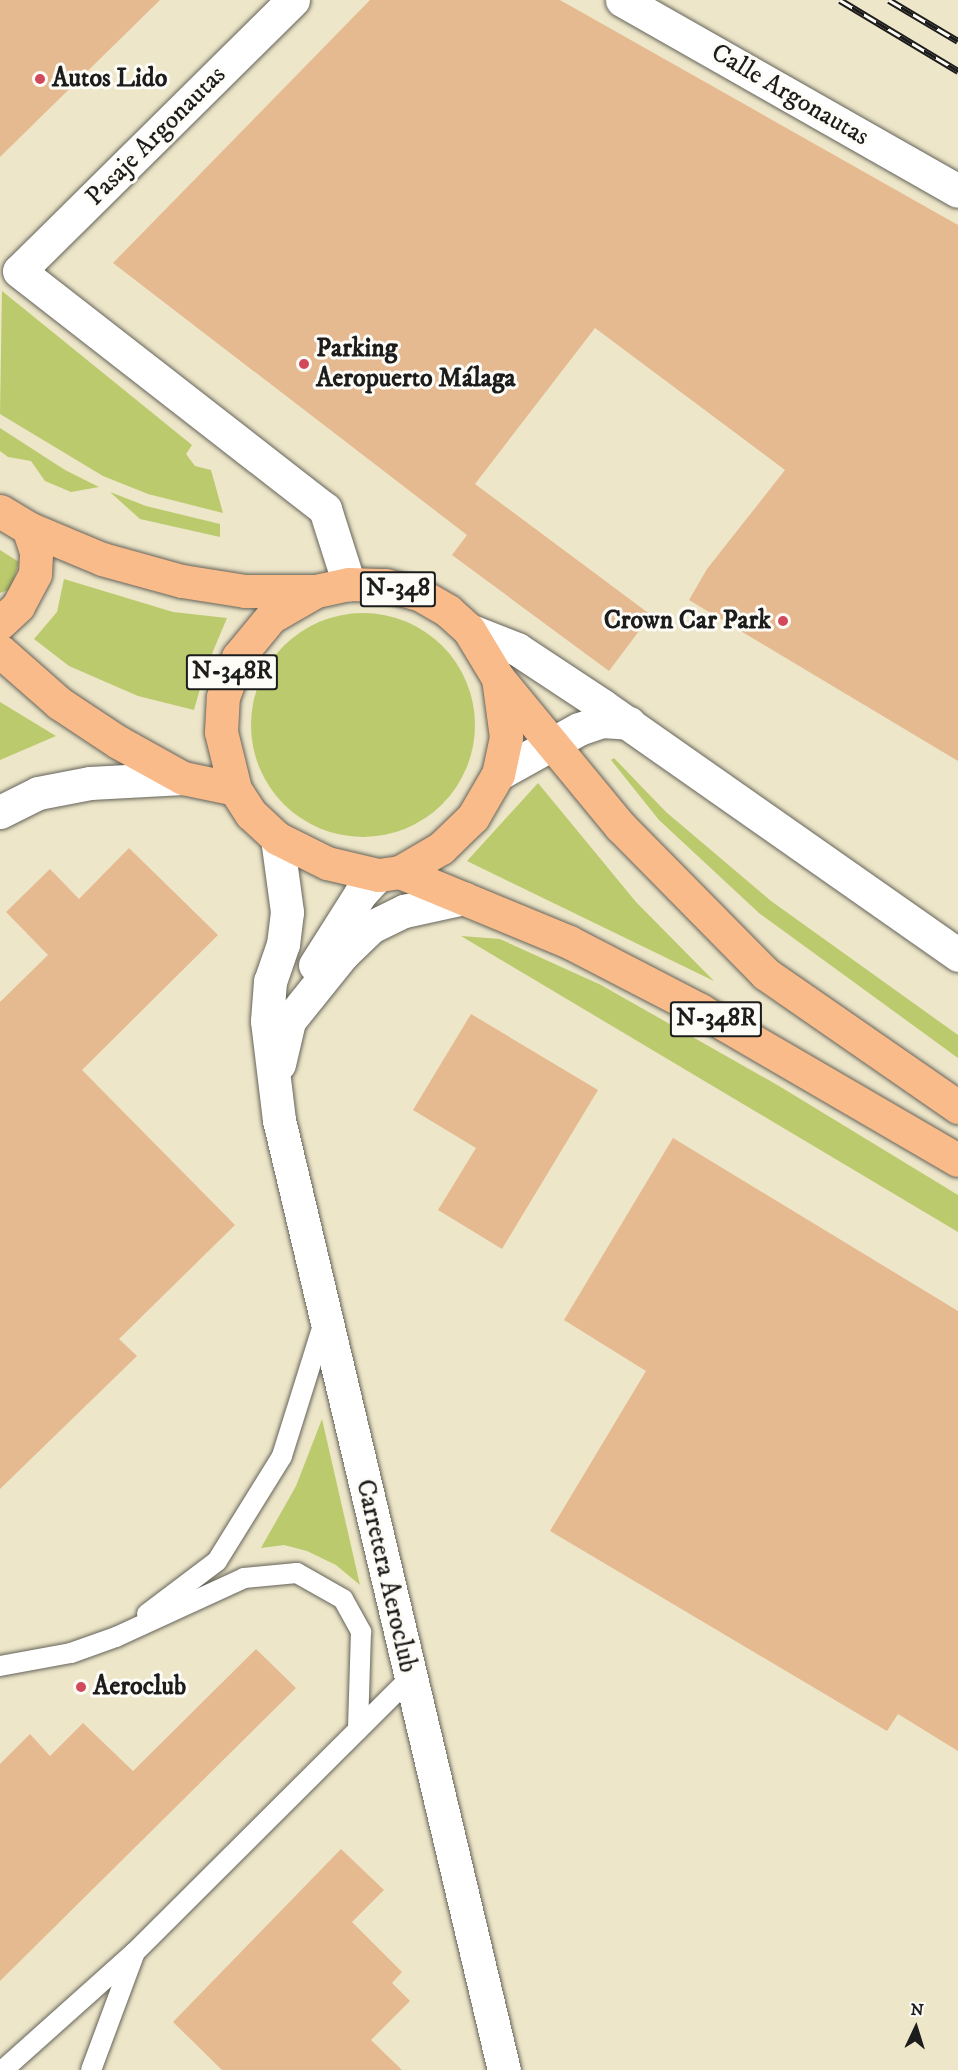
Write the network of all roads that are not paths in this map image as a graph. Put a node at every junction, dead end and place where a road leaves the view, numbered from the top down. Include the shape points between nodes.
1 (293, 0) edge
2 (622, 0) edge
3 (958, 191) edge
4 (0, 511) edge
5 (28, 528) junction
6 (349, 584) junction
7 (316, 591) junction
8 (0, 623) edge
9 (469, 630) junction
10 (0, 651) edge
11 (498, 678) junction
12 (629, 723) junction
13 (553, 744) junction
14 (498, 774) junction
15 (183, 778) junction
16 (235, 789) junction
17 (0, 812) edge
18 (277, 838) junction
19 (389, 874) junction
20 (464, 897) junction
21 (958, 955) edge
22 (289, 1021) junction
23 (275, 1081) junction
24 (958, 1107) edge
25 (958, 1160) edge
26 (325, 1320) junction
27 (116, 1637) junction
28 (0, 1666) edge
29 (410, 1678) junction
30 (358, 1730) junction
31 (135, 1952) junction
32 (3, 2070) edge
33 (91, 2070) edge
34 (504, 2070) edge

1 - 6 street, Pasaje Argonautas via 20,271 325,509
2 - 3 street, Calle Argonautas
4 - 5 main road
5 - 7 main road via 102,560 182,581 245,591
5 - 8 main road via 36,552 35,574 18,606
6 - 7 main road, N-348
6 - 9 main road, N-348 via 385,585 419,594 448,611
7 - 16 main road, N-348R via 271,617 238,657 223,697 221,732
9 - 11 main road, N-348
9 - 12 street via 517,649
10 - 15 main road via 59,703
11 - 13 main road
11 - 14 main road, N-348 via 506,737
12 - 13 street via 602,721
12 - 21 street
13 - 14 street
13 - 24 main road, N-348R via 621,827 765,974
14 - 19 main road, N-348 via 473,817 441,848
15 - 16 main road
15 - 17 street via 79,785 38,793
16 - 18 main road, N-348R via 251,814
18 - 19 main road, N-348R via 327,863
18 - 23 street, Carretera Aeroclub via 287,912 268,1001
19 - 20 main road, N-348R
19 - 22 street, Carretera Aeroclub via 322,950
20 - 22 street, Carretera Aeroclub via 404,911 371,927 342,955
20 - 25 main road, N-348R via 569,942 700,1010
22 - 23 street, Carretera Aeroclub
23 - 26 street, Carretera Aeroclub via 279,1120
26 - 27 lane via 282,1456 217,1561
26 - 29 street, Carretera Aeroclub
27 - 28 lane via 71,1653
27 - 30 lane via 244,1578 297,1573 343,1599 361,1632
29 - 30 lane
29 - 34 street, Carretera Aeroclub
30 - 31 lane
31 - 32 lane
31 - 33 lane

